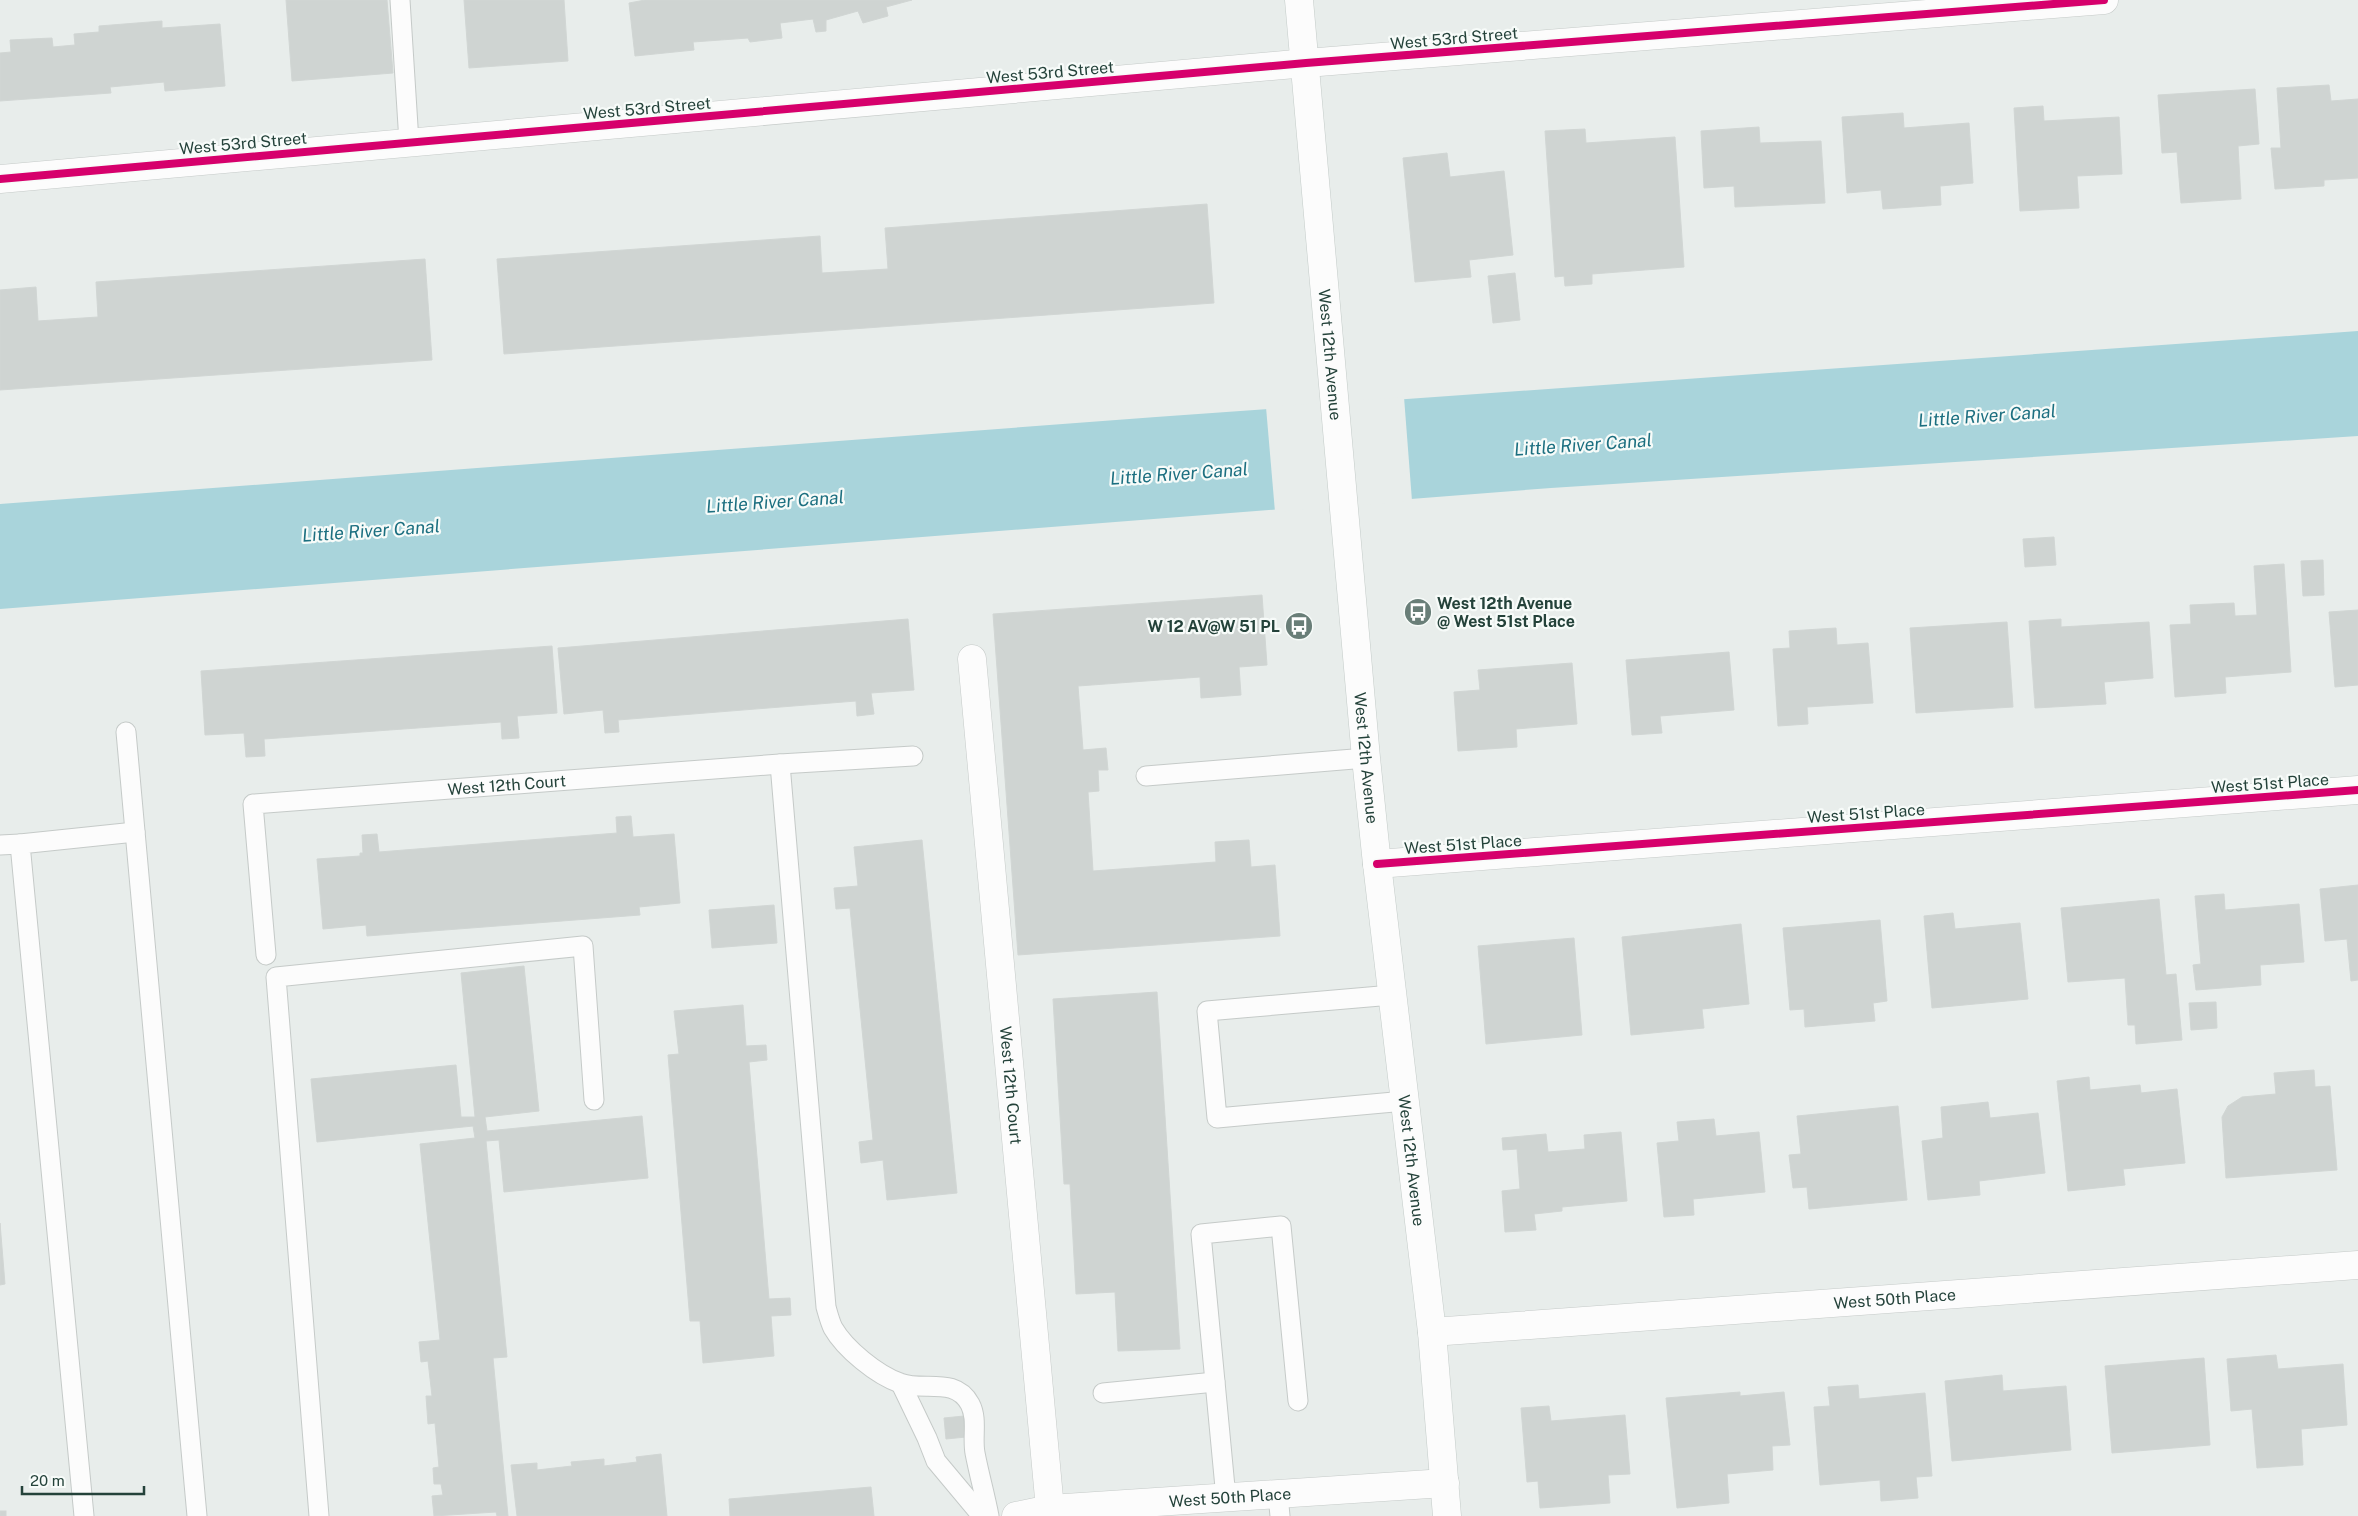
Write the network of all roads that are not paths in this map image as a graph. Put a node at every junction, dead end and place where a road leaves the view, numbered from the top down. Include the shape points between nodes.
1 (400, 0) edge
2 (1300, 0) edge
3 (2104, 0) edge
4 (1306, 64) junction
5 (409, 142) junction
6 (0, 178) edge
7 (972, 660) dead end
8 (126, 732) dead end
9 (913, 756) dead end
10 (1366, 758) junction
11 (780, 764) junction
12 (1146, 776) dead end
13 (2358, 790) edge
14 (135, 832) junction
15 (20, 844) junction
16 (0, 845) edge
17 (1377, 864) junction
18 (266, 955) dead end
19 (1392, 995) junction
20 (594, 1100) dead end
21 (1405, 1101) junction
22 (2358, 1265) edge
23 (1432, 1332) junction
24 (1215, 1382) junction
25 (901, 1384) junction
26 (1103, 1393) dead end
27 (1298, 1401) dead end
28 (1445, 1483) junction
29 (1226, 1498) junction
30 (1279, 1505) edge
31 (1050, 1510) junction
32 (84, 1516) edge
33 (197, 1516) edge
34 (319, 1516) edge
35 (982, 1516) edge
36 (990, 1516) edge
37 (1016, 1516) edge
38 (1448, 1516) edge

1 - 5 lane
2 - 4 street, West 12th Avenue
3 - 4 street, West 53rd Street
4 - 5 street, West 53rd Street
4 - 10 street, West 12th Avenue
5 - 6 street, West 53rd Street
7 - 31 street, West 12th Court
8 - 14 lane
9 - 11 lane, West 12th Court
10 - 12 lane
10 - 17 street, West 12th Avenue
11 - 18 lane, West 12th Court via 253,804
11 - 25 lane via 826,1306 832,1327 847,1348
13 - 17 street, West 51st Place
14 - 15 lane
14 - 33 lane
15 - 16 lane
15 - 32 lane
17 - 19 street, West 12th Avenue
19 - 21 street, West 12th Avenue
19 - 21 lane via 1207,1011 1217,1118
20 - 34 lane via 583,946 276,977
21 - 23 street, West 12th Avenue
22 - 23 street, West 50th Place
23 - 28 street, West 12th Avenue
24 - 26 lane
24 - 27 lane via 1201,1234 1281,1226
24 - 29 lane
25 - 35 lane via 936,1461
25 - 36 lane via 945,1386 958,1392 969,1403 974,1417 975,1450
28 - 30 street, West 50th Place
28 - 38 street, West 12th Avenue
29 - 30 street, West 50th Place
29 - 31 street, West 50th Place
31 - 37 street, West 50th Place

